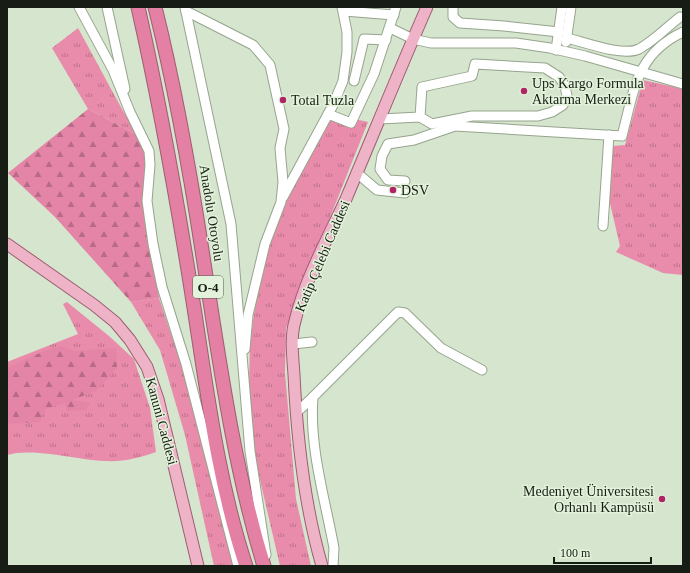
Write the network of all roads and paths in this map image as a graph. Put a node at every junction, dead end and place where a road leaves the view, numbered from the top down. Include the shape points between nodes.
1 (75, 7) edge
2 (107, 7) edge
3 (138, 7) edge
4 (155, 7) edge
5 (427, 7) edge
6 (453, 7) edge
7 (562, 7) edge
8 (571, 7) edge
9 (186, 9) edge
10 (343, 9) edge
11 (82, 10) edge
12 (395, 11) edge
13 (680, 17) dead end
14 (390, 28) junction
15 (559, 32) junction
16 (683, 32) edge
17 (567, 38) junction
18 (413, 39) junction
19 (386, 40) junction
20 (561, 51) junction
21 (639, 73) junction
22 (354, 81) dead end
23 (683, 84) edge
24 (130, 112) junction
25 (328, 114) junction
26 (420, 117) junction
27 (380, 119) junction
28 (609, 135) junction
29 (357, 173) junction
30 (405, 181) dead end
31 (405, 193) dead end
32 (281, 202) junction
33 (603, 226) dead end
34 (7, 244) edge
35 (312, 342) dead end
36 (293, 344) junction
37 (482, 370) dead end
38 (244, 394) junction
39 (313, 397) junction
40 (296, 413) junction
41 (198, 566) edge
42 (238, 566) edge
43 (246, 566) edge
44 (264, 566) edge
45 (268, 566) edge
46 (322, 566) edge
47 (333, 566) edge

1 - 11 street
2 - 24 street
3 - 43 highway, O-4 via 172,171 226,494
4 - 44 highway, Anadolu Otoyolu / O-4 via 188,162 232,434 254,534
5 - 18 main road, Katip Çelebi Caddesi
6 - 15 street via 453,17 460,23
7 - 15 street
8 - 17 street
9 - 32 street via 253,45 270,65 284,129 280,148 283,182
9 - 38 street via 230,224
10 - 12 street
10 - 25 street via 347,32 343,81
11 - 24 street via 113,70
12 - 14 street
13 - 17 street via 639,48 630,51 620,51
14 - 18 street
14 - 19 street
15 - 20 street
16 - 21 street via 656,51
17 - 20 street
18 - 20 street via 431,43 516,43
18 - 27 main road, Katip Çelebi Caddesi
19 - 22 street via 364,39
19 - 25 street via 351,124
20 - 21 street
21 - 23 street
21 - 28 street via 622,136
24 - 42 street via 149,152 147,201 162,287 186,364
25 - 32 street
26 - 26 street via 422,87 472,76 475,64 545,68 559,77 565,86 567,96 563,105 538,116 472,116 432,124
26 - 27 street
27 - 29 main road, Katip Çelebi Caddesi
28 - 30 street via 455,126 414,140 388,144 382,156 380,169 388,180
28 - 33 street
29 - 31 street via 377,190
29 - 36 main road, Katip Çelebi Caddesi via 308,284 294,322
32 - 38 street via 265,244 248,315
34 - 41 main road, Kanuni Caddesi via 115,322 147,367 158,399
35 - 36 street
36 - 40 main road, Katip Çelebi Caddesi
37 - 39 street via 441,348 405,314 398,312
38 - 45 street
39 - 40 street
39 - 47 street via 311,417 314,443 334,548
40 - 46 main road, Katip Çelebi Caddesi via 302,470

